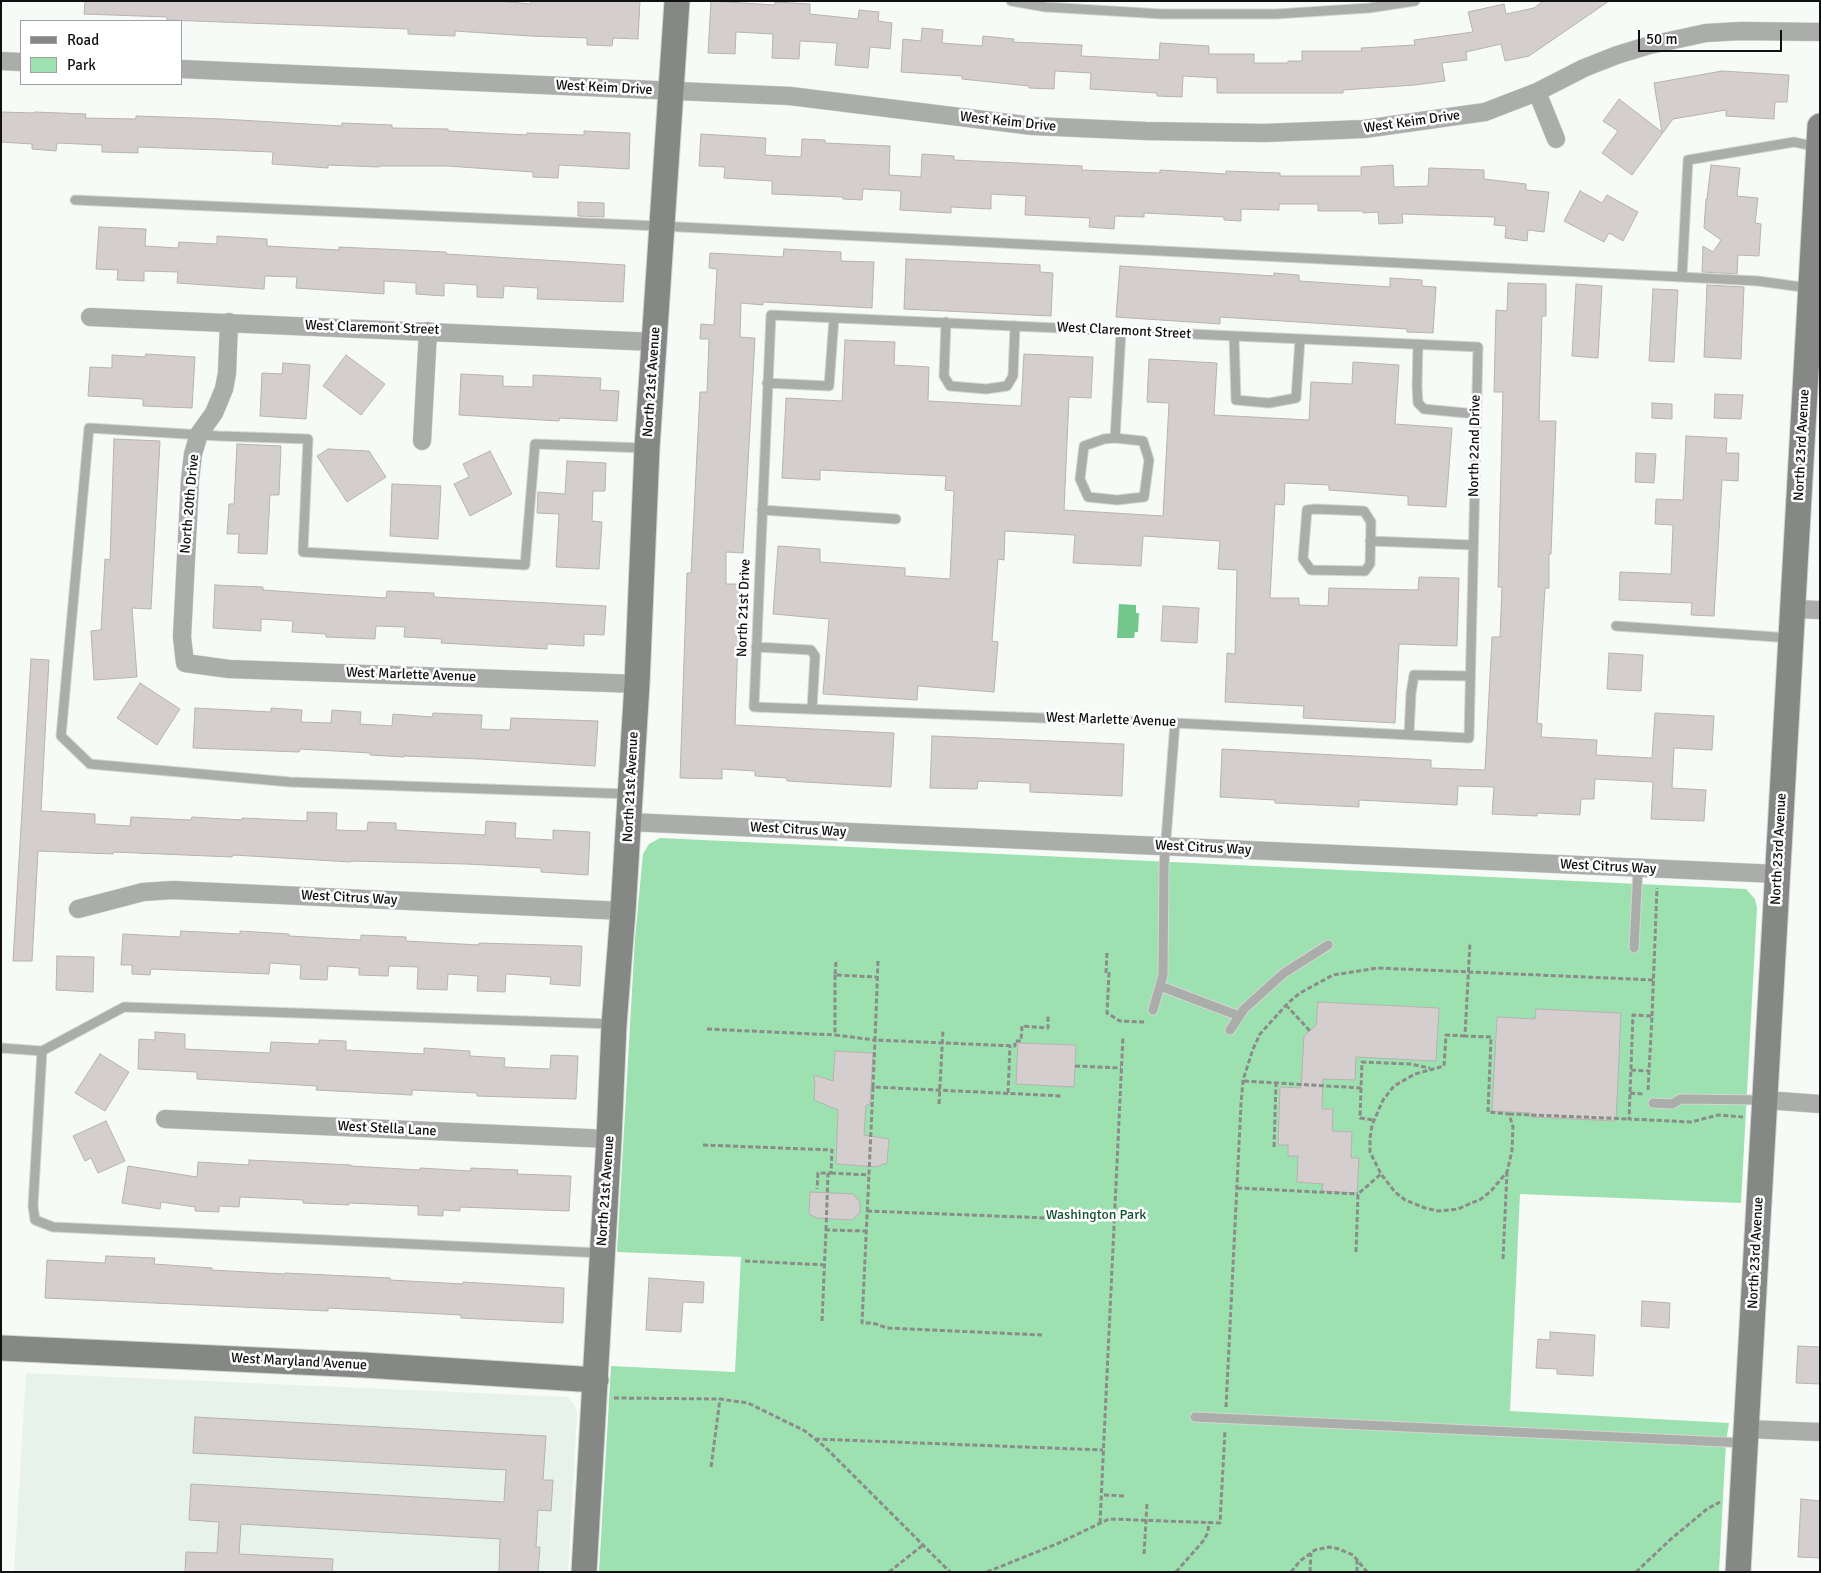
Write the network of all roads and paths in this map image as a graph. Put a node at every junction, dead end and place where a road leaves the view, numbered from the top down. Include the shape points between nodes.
1 (677, 1) edge
2 (1011, 1) edge
3 (1415, 1) edge
4 (1820, 32) edge
5 (1, 61) edge
6 (20, 62) edge
7 (182, 69) edge
8 (671, 91) junction
9 (1537, 92) junction
10 (1556, 139) dead end
11 (1819, 140) edge
12 (75, 200) dead end
13 (662, 227) junction
14 (1682, 276) junction
15 (1814, 282) edge
16 (771, 315) joint
17 (90, 316) dead end
18 (834, 318) junction
19 (229, 322) junction
20 (946, 322) junction
21 (1015, 326) junction
22 (428, 331) junction
23 (1121, 332) junction
24 (1234, 336) junction
25 (1300, 339) junction
26 (654, 342) junction
27 (1418, 344) junction
28 (1478, 346) joint
29 (768, 383) junction
30 (1476, 414) junction
31 (199, 434) junction
32 (1115, 438) junction
33 (422, 441) dead end
34 (647, 448) junction
35 (762, 510) junction
36 (896, 518) dead end
37 (1370, 541) junction
38 (1473, 545) junction
39 (1793, 609) junction
40 (1820, 610) edge
41 (1616, 626) dead end
42 (1791, 638) junction
43 (756, 647) junction
44 (185, 663) joint
45 (1470, 676) junction
46 (637, 684) junction
47 (754, 707) joint
48 (812, 709) junction
49 (1175, 723) junction
50 (1409, 734) junction
51 (1469, 738) joint
52 (630, 794) junction
53 (628, 822) junction
54 (1166, 846) junction
55 (1638, 868) junction
56 (1778, 874) junction
57 (1657, 888) dead end
58 (78, 909) dead end
59 (623, 911) junction
60 (1470, 942) dead end
61 (1328, 945) dead end
62 (1634, 948) dead end
63 (1107, 953) dead end
64 (878, 961) dead end
65 (836, 962) dead end
66 (1469, 971) junction
67 (835, 975) junction
68 (877, 977) junction
69 (1654, 980) junction
70 (1160, 986) junction
71 (1286, 1005) junction
72 (1153, 1010) dead end
73 (1048, 1015) dead end
74 (1239, 1016) junction
75 (1652, 1016) junction
76 (1152, 1023) dead end
77 (614, 1024) junction
78 (708, 1029) dead end
79 (943, 1030) dead end
80 (1230, 1030) dead end
81 (1310, 1031) dead end
82 (835, 1035) junction
83 (1123, 1036) dead end
84 (1465, 1036) junction
85 (875, 1040) junction
86 (942, 1043) junction
87 (1010, 1046) junction
88 (1, 1048) edge
89 (42, 1051) junction
90 (1075, 1066) dead end
91 (1121, 1068) junction
92 (1430, 1069) junction
93 (1631, 1070) junction
94 (1649, 1070) junction
95 (1244, 1080) junction
96 (1276, 1082) junction
97 (874, 1087) junction
98 (1361, 1088) junction
99 (940, 1090) junction
100 (1008, 1093) junction
101 (1630, 1093) junction
102 (1064, 1096) dead end
103 (1765, 1100) junction
104 (1653, 1103) dead end
105 (939, 1104) dead end
106 (1820, 1104) edge
107 (1508, 1114) junction
108 (1744, 1117) dead end
109 (164, 1119) dead end
110 (1629, 1119) junction
111 (1374, 1120) junction
112 (609, 1139) junction
113 (703, 1145) dead end
114 (1274, 1146) dead end
115 (1508, 1169) junction
116 (829, 1173) junction
117 (1381, 1174) junction
118 (869, 1175) junction
119 (817, 1188) dead end
120 (1237, 1188) junction
121 (1358, 1194) junction
122 (868, 1211) junction
123 (1047, 1218) dead end
124 (826, 1230) junction
125 (866, 1231) junction
126 (1356, 1252) dead end
127 (602, 1253) junction
128 (1503, 1259) dead end
129 (746, 1261) dead end
130 (825, 1265) junction
131 (822, 1321) dead end
132 (1042, 1335) dead end
133 (1, 1348) edge
134 (603, 1389) junction
135 (720, 1399) junction
136 (1195, 1417) dead end
137 (1225, 1418) junction
138 (1820, 1432) edge
139 (1746, 1436) junction
140 (814, 1439) junction
141 (1103, 1450) junction
142 (711, 1468) dead end
143 (1104, 1495) dead end
144 (1126, 1496) dead end
145 (1723, 1502) dead end
146 (1147, 1503) dead end
147 (1146, 1520) junction
148 (1209, 1522) junction
149 (1100, 1523) junction
150 (924, 1545) junction
151 (1310, 1553) junction
152 (1144, 1554) dead end
153 (1357, 1560) junction
154 (584, 1572) edge
155 (889, 1572) edge
156 (950, 1572) edge
157 (987, 1572) edge
158 (1176, 1572) edge
159 (1291, 1572) edge
160 (1310, 1572) edge
161 (1357, 1572) edge
162 (1366, 1572) edge
163 (1636, 1572) edge
164 (1738, 1572) edge

1 - 8 street, North 21st Avenue
2 - 3 lane via 1046,7 1162,14 1276,14 1369,8
4 - 9 street, West Keim Drive via 1715,32 1650,45 1584,68
5 - 6 street
7 - 8 street, West Keim Drive
8 - 9 street, West Keim Drive via 790,96 1033,126 1264,133 1364,130 1454,117 1485,112
8 - 13 street, North 21st Avenue
9 - 10 street
11 - 14 lane via 1688,160
11 - 15 street, North 23rd Avenue
12 - 13 lane
13 - 14 lane
13 - 26 street, North 21st Avenue
14 - 15 lane
15 - 39 street, North 23rd Avenue
16 - 18 lane, West Claremont Street
16 - 29 lane, North 21st Drive
17 - 19 street, West Claremont Street
18 - 20 lane, West Claremont Street
18 - 29 lane via 829,386
19 - 22 street, West Claremont Street
19 - 31 street, North 20th Drive via 224,389 214,413
20 - 21 lane, West Claremont Street
20 - 21 lane via 944,376 950,386 986,389 1007,386 1013,376
21 - 23 lane, West Claremont Street
22 - 26 street, West Claremont Street
22 - 33 street
23 - 24 lane, West Claremont Street
23 - 32 lane
24 - 25 lane, West Claremont Street
24 - 25 lane via 1236,400 1269,403 1296,398
25 - 27 lane, West Claremont Street
26 - 34 street, North 21st Avenue
27 - 28 lane, West Claremont Street
27 - 30 lane via 1418,403 1424,409
28 - 30 lane, North 22nd Drive
29 - 35 lane, North 21st Drive
30 - 38 lane, North 22nd Drive
31 - 34 lane via 308,439 303,552 525,565 535,444
31 - 44 street, North 20th Drive via 190,480 182,637
31 - 52 lane via 89,428 61,736 90,764 290,782
32 - 32 lane via 1143,441 1149,460 1144,497 1117,500 1088,497 1080,479 1084,446 1104,438
34 - 46 street, North 21st Avenue
35 - 36 lane
35 - 43 lane, North 21st Drive
37 - 37 lane via 1370,564 1365,571 1311,570 1303,559 1307,510 1364,512 1371,522
37 - 38 lane
38 - 45 lane, North 22nd Drive
39 - 40 street
39 - 42 street, North 23rd Avenue
41 - 42 lane
42 - 56 street, North 23rd Avenue
43 - 47 lane, North 21st Drive
43 - 48 lane via 811,650 815,656
44 - 46 street, West Marlette Avenue via 229,668
45 - 50 lane via 1414,676
45 - 51 lane, North 22nd Drive
46 - 52 street, North 21st Avenue
47 - 48 lane, West Marlette Avenue
48 - 49 lane, West Marlette Avenue
49 - 50 lane, West Marlette Avenue
49 - 54 lane
50 - 51 lane, West Marlette Avenue
52 - 53 street, North 21st Avenue
53 - 54 street, West Citrus Way
53 - 59 street, North 21st Avenue
54 - 55 street, West Citrus Way
54 - 70 lane
55 - 56 street, West Citrus Way
55 - 62 lane
56 - 103 street, North 23rd Avenue
57 - 69 path
58 - 59 street, West Citrus Way via 143,892 172,890
59 - 77 street, North 21st Avenue
60 - 66 path
61 - 74 lane via 1284,973
63 - 76 path via 1107,1013 1120,1021
64 - 68 path
65 - 67 path
66 - 69 path
66 - 71 path via 1378,968 1342,974 1300,993
66 - 84 path
67 - 68 path
67 - 82 path
68 - 85 path
69 - 75 path
70 - 72 lane
70 - 74 lane
71 - 81 path
71 - 95 path via 1260,1034
73 - 87 path via 1048,1028 1022,1026 1021,1041
74 - 80 lane
75 - 93 path via 1633,1016
75 - 94 path
77 - 89 lane via 124,1006
77 - 112 street, North 21st Avenue
78 - 82 path
79 - 86 path
82 - 85 path
83 - 91 path
84 - 92 path via 1446,1035 1444,1066
84 - 107 path via 1491,1037 1488,1112
85 - 86 path
85 - 97 path
86 - 87 path
86 - 99 path
87 - 100 path
88 - 89 lane
89 - 127 lane via 33,1206 35,1220 53,1227
90 - 91 path
91 - 141 path
92 - 98 path via 1410,1064 1362,1062
92 - 111 path via 1394,1086
93 - 94 path
93 - 101 path
94 - 101 path via 1648,1094
95 - 96 path
95 - 120 path
96 - 98 path
96 - 114 path
97 - 99 path
97 - 118 path
98 - 111 path via 1360,1118
99 - 100 path
99 - 105 path
100 - 102 path
101 - 110 path
103 - 104 lane via 1680,1099 1672,1104
103 - 106 street
103 - 139 street, North 23rd Avenue
107 - 110 path
107 - 115 path via 1514,1140
108 - 110 path via 1718,1115 1691,1122
109 - 112 street, West Stella Lane
111 - 117 path via 1370,1152
112 - 127 street, North 21st Avenue
113 - 116 path via 832,1150
115 - 117 path via 1481,1199 1449,1210 1425,1208 1406,1200
115 - 128 path
116 - 118 path
116 - 119 path via 818,1173
116 - 124 path
117 - 121 path
118 - 122 path
120 - 121 path
120 - 137 path
121 - 126 path
122 - 123 path
122 - 125 path
124 - 125 path
124 - 130 path
125 - 132 path via 862,1323 887,1328
127 - 134 street, North 21st Avenue
129 - 130 path
130 - 131 path
133 - 134 street, West Maryland Avenue via 364,1365
134 - 135 path
134 - 154 street, North 21st Avenue
135 - 140 path via 748,1403 805,1431
135 - 142 path
136 - 137 lane
137 - 139 lane
137 - 148 path via 1220,1523
138 - 139 street
139 - 164 street, North 23rd Avenue
140 - 141 path
140 - 150 path
141 - 149 path
143 - 144 path
145 - 163 path via 1707,1509
146 - 147 path
147 - 148 path
147 - 149 path via 1109,1519
147 - 152 path
148 - 158 path via 1204,1540
149 - 157 path
150 - 155 path
150 - 156 path
151 - 153 path via 1329,1547 1354,1555
151 - 159 path
151 - 160 path
153 - 161 path
153 - 162 path

